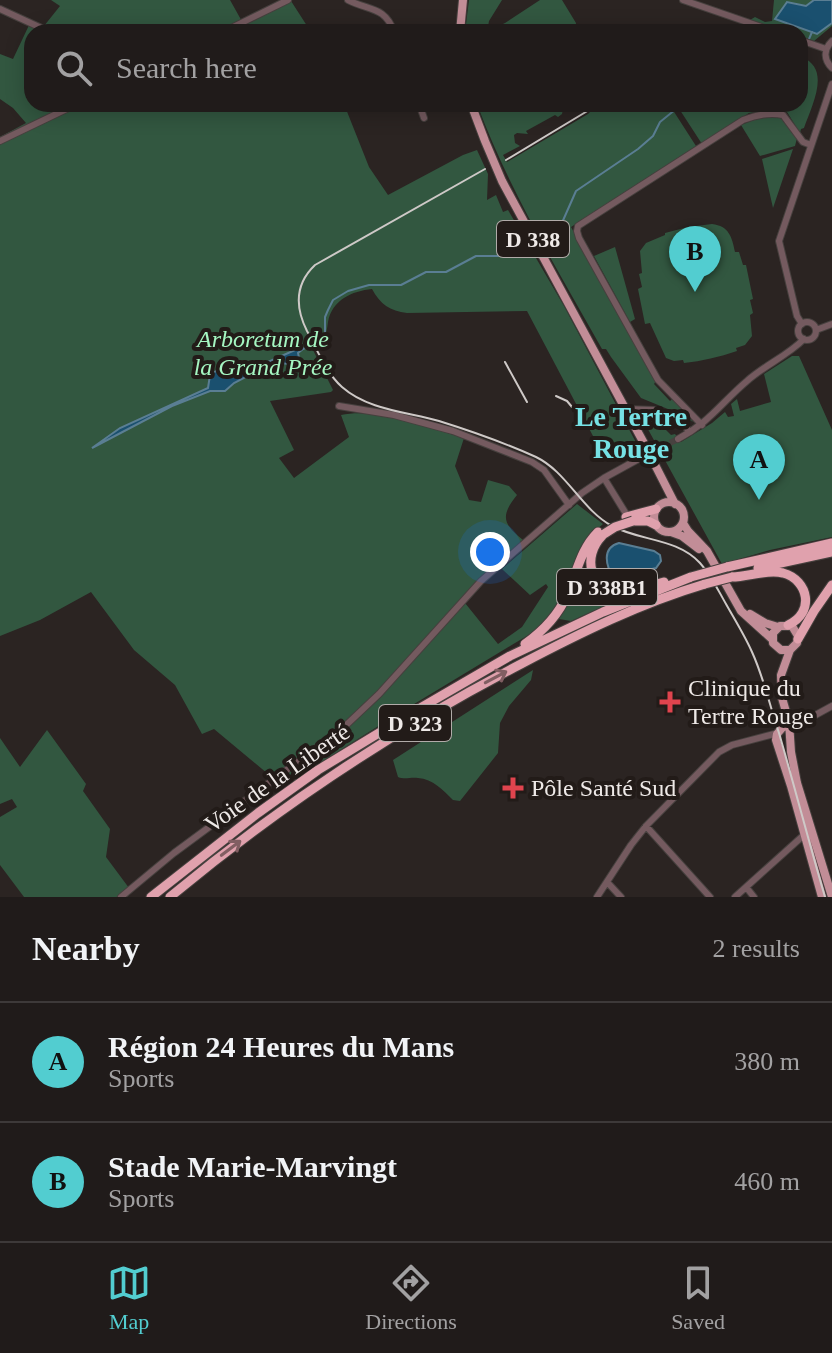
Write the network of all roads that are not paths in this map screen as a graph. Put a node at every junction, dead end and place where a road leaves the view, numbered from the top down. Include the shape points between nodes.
1 (288, 0) edge
2 (349, 0) edge
3 (463, 0) edge
4 (683, 0) edge
5 (0, 9) edge
6 (33, 24) edge
7 (239, 24) edge
8 (391, 24) edge
9 (461, 24) edge
10 (753, 24) edge
11 (832, 41) edge
12 (808, 43) edge
13 (826, 49) junction
14 (832, 68) edge
15 (832, 84) edge
16 (60, 112) edge
17 (422, 112) edge
18 (474, 112) edge
19 (424, 118) dead end
20 (0, 141) edge
21 (811, 145) junction
22 (802, 324) junction
23 (832, 324) edge
24 (816, 330) junction
25 (804, 339) junction
26 (339, 406) dead end
27 (625, 409) junction
28 (645, 410) junction
29 (702, 425) junction
30 (634, 426) junction
31 (690, 432) junction
32 (678, 439) tunnel mouth
33 (647, 454) junction
34 (661, 477) junction
35 (604, 478) junction
36 (675, 504) junction
37 (569, 505) junction
38 (658, 507) junction
39 (629, 518) junction
40 (683, 523) junction
41 (656, 525) junction
42 (671, 532) junction
43 (601, 533) junction
44 (832, 543) edge
45 (832, 552) edge
46 (712, 560) junction
47 (691, 577) junction
48 (732, 577) junction
49 (832, 585) edge
50 (733, 597) junction
51 (783, 626) junction
52 (772, 639) junction
53 (798, 639) junction
54 (778, 649) junction
55 (790, 650) junction
56 (510, 656) junction
57 (832, 706) edge
58 (809, 719) junction
59 (787, 722) junction
60 (777, 736) junction
61 (791, 752) junction
62 (646, 826) junction
63 (808, 833) junction
64 (825, 880) edge
65 (607, 882) junction
66 (746, 887) junction
67 (121, 897) edge
68 (151, 897) edge
69 (170, 897) edge
70 (597, 897) edge
71 (621, 897) edge
72 (710, 897) edge
73 (735, 897) edge
74 (754, 897) edge
75 (822, 897) edge
76 (832, 897) edge

1 - 7 street
2 - 8 street via 382,13
3 - 9 main road
4 - 10 street
5 - 6 street
11 - 13 street
12 - 13 street
13 - 14 street
15 - 21 street
16 - 20 street
17 - 19 street
18 - 27 main road, D 338 via 502,181
21 - 22 street via 779,241
21 - 29 street via 783,115 751,117 578,226 579,238 658,380
22 - 24 street via 809,322
22 - 25 street via 799,332
23 - 24 street
24 - 25 street via 811,339
25 - 29 street via 744,383
26 - 37 street via 453,431 532,462
27 - 28 street
27 - 30 main road, D 338
28 - 30 street
28 - 31 street via 680,421
29 - 31 street
30 - 33 main road, D 338
31 - 32 street
33 - 34 main road, D 338
33 - 35 street
34 - 36 main road, D 338
34 - 38 main road, D 338
35 - 37 street
35 - 39 street
36 - 38 main road
36 - 40 main road via 682,510
37 - 67 street via 481,581 342,729
38 - 39 highway
38 - 41 main road
39 - 41 highway
39 - 43 highway, bridge via 613,522
40 - 42 main road
40 - 46 main road
41 - 42 main road
42 - 46 main road
43 - 47 highway, D 338B1 via 590,563 594,575 612,590
43 - 56 highway via 589,542 545,629
44 - 47 highway, Voie de la Liberté / D 323, bridge
45 - 48 highway, Voie de la Liberté / D 323
46 - 50 main road
47 - 56 highway, Voie de la Liberté / D 323
48 - 51 highway via 776,572 796,581 804,591 805,610 801,618
69 -> 48 highway, Voie de la Liberté / D 323, bridge via 321,783 454,700 604,623
49 - 53 highway
50 - 51 main road via 758,620
50 - 52 main road via 746,617
51 - 52 main road
51 - 53 main road via 795,630
52 - 54 main road
53 - 55 main road
54 - 55 main road
54 - 59 main road via 777,691
55 - 59 main road via 780,688
56 - 68 highway, Voie de la Liberté / D 323 via 318,770
57 - 58 street
58 - 59 street
58 - 59 street
59 - 60 main road
59 - 61 main road
60 - 61 main road via 785,737
60 - 62 street via 725,747
60 - 63 main road
61 - 63 main road
62 - 65 street
62 - 72 street
63 - 64 main road
63 - 66 street
64 - 75 main road
64 - 76 main road
65 - 70 street
65 - 71 street
66 - 73 street
66 - 74 street

